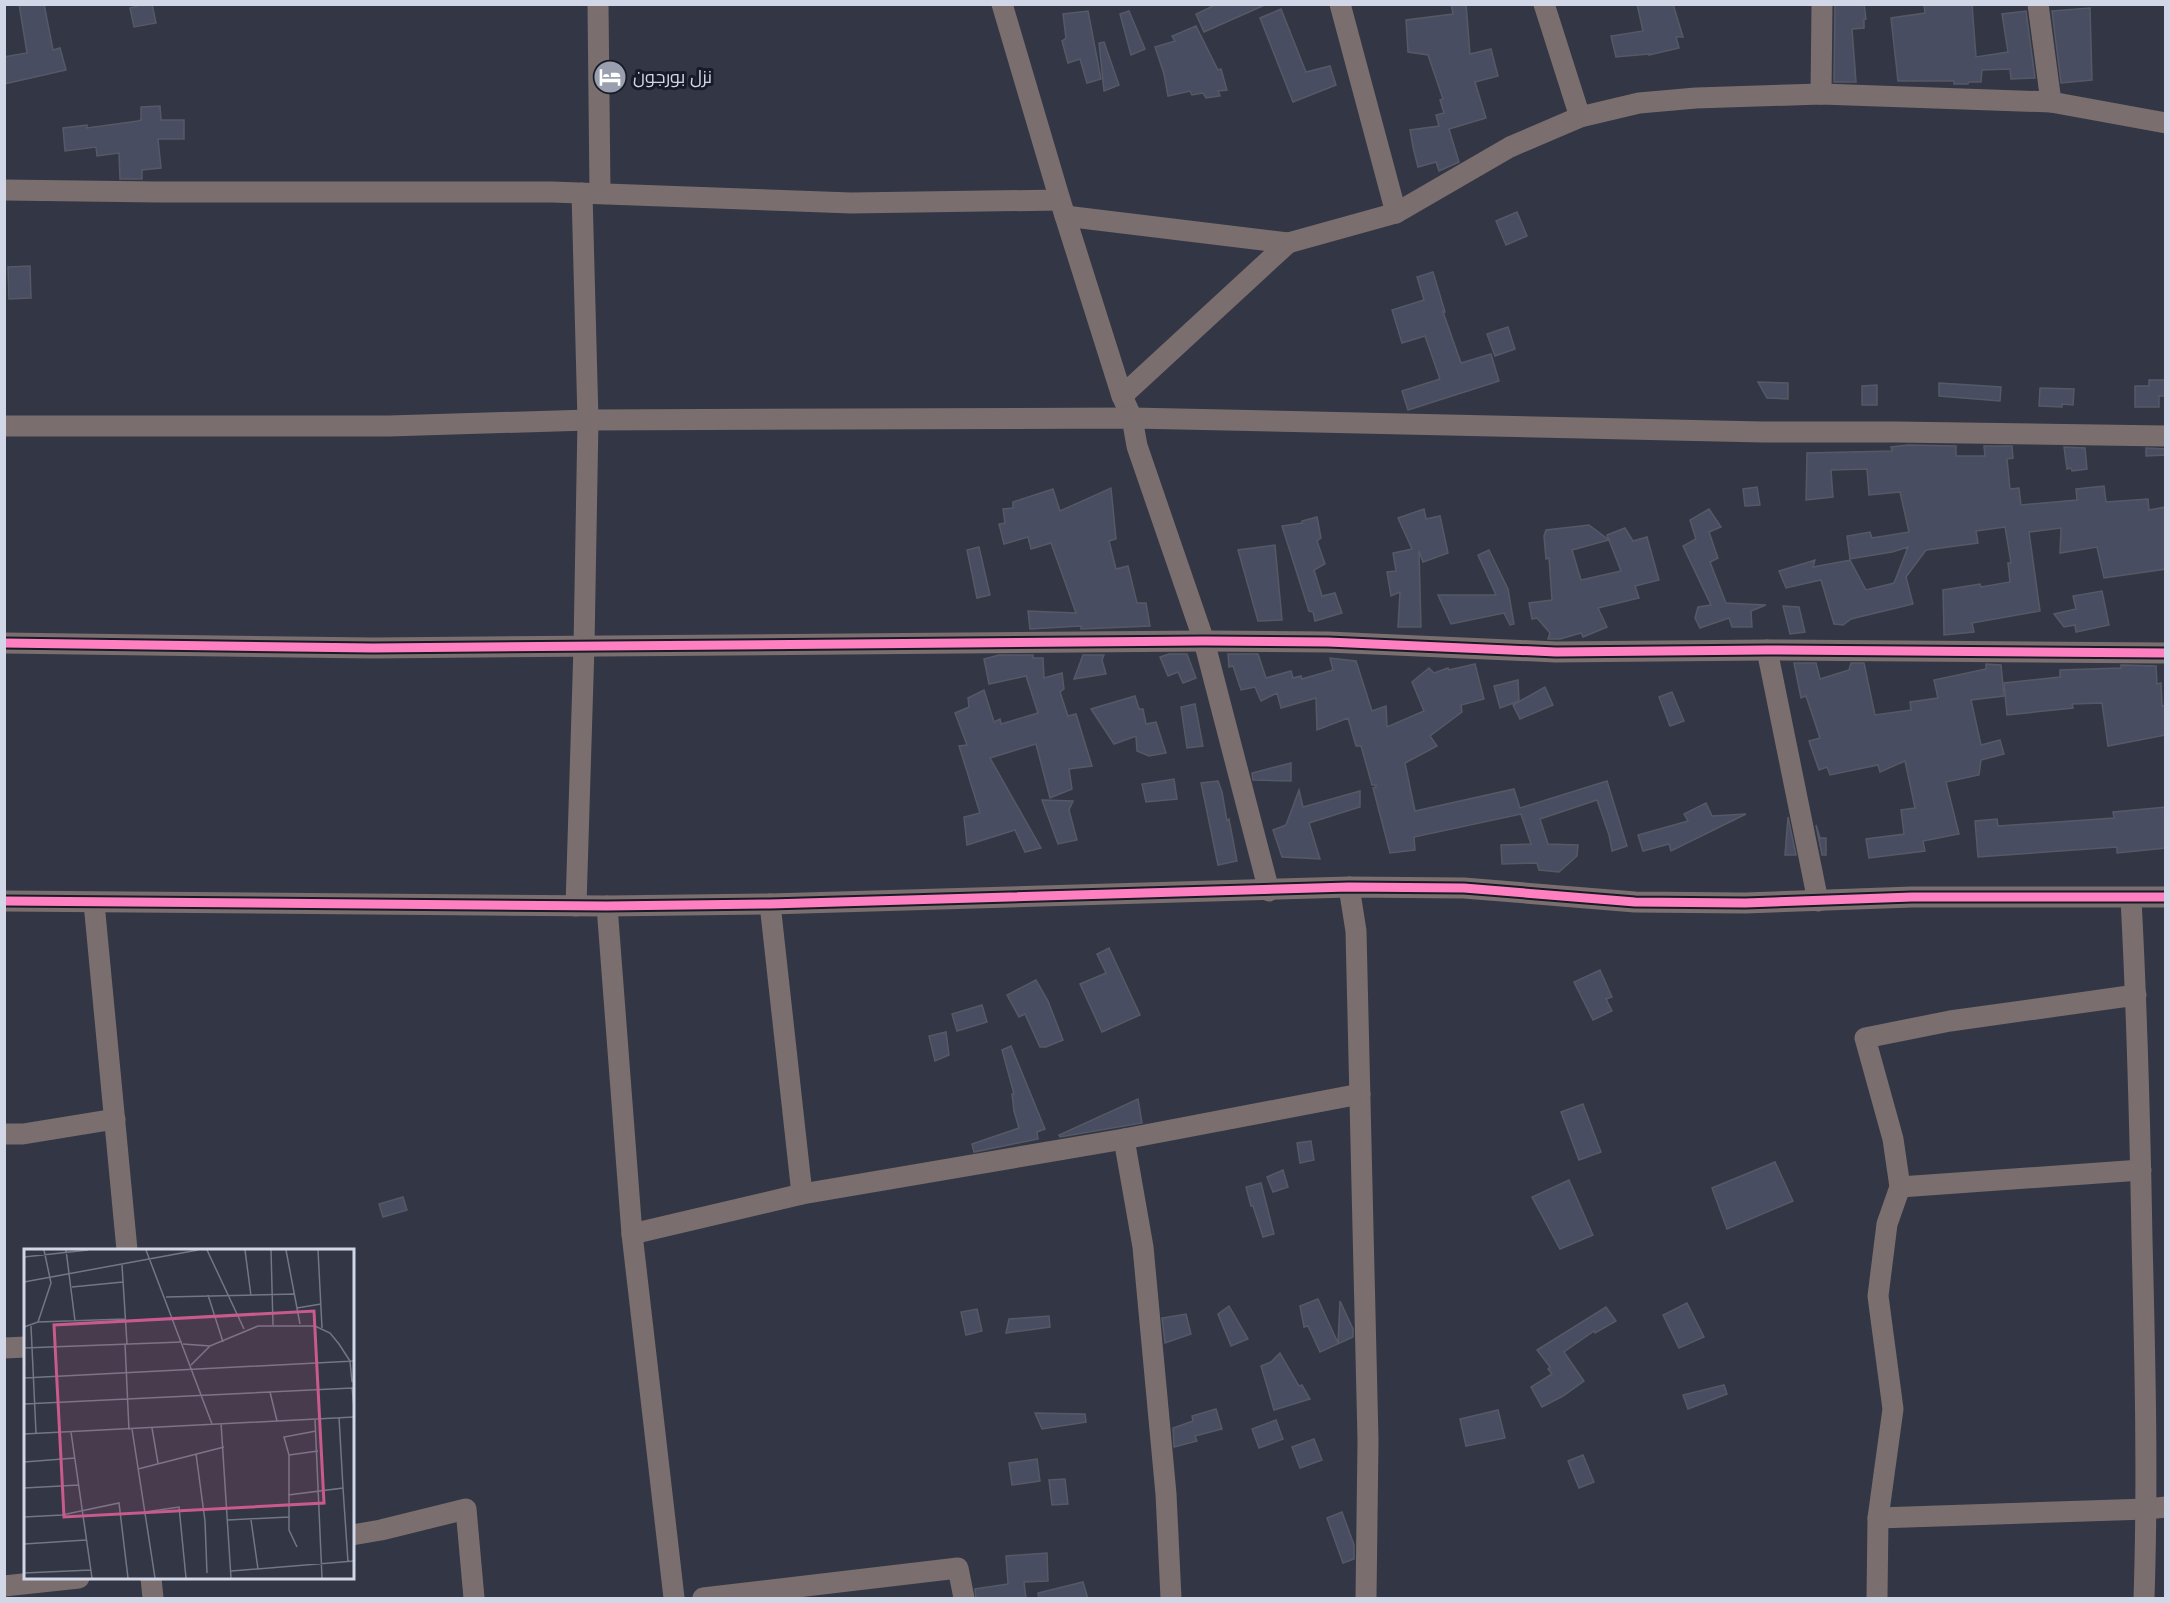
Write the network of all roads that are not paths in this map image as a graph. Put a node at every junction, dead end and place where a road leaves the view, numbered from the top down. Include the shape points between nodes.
1 (598, 4) edge
2 (1002, 4) edge
3 (1340, 4) edge
4 (1544, 4) edge
5 (1822, 4) edge
6 (2038, 4) edge
7 (1821, 94) junction
8 (2051, 102) junction
9 (1580, 117) junction
10 (2166, 123) edge
11 (4, 190) edge
12 (591, 193) junction
13 (1063, 208) junction
14 (1396, 213) junction
15 (1288, 243) junction
16 (1122, 396) junction
17 (1132, 418) junction
18 (588, 420) junction
19 (4, 426) edge
20 (2166, 436) edge
21 (1204, 640) junction
22 (4, 643) edge
23 (584, 646) junction
24 (1767, 650) junction
25 (2166, 653) edge
26 (1349, 888) junction
27 (1269, 891) junction
28 (2166, 897) edge
29 (2131, 898) junction
30 (4, 901) edge
31 (1818, 901) junction
32 (94, 903) junction
33 (771, 904) junction
34 (576, 906) junction
35 (607, 906) junction
36 (2136, 994) junction
37 (1360, 1094) junction
38 (115, 1119) junction
39 (4, 1134) edge
40 (1124, 1139) junction
41 (2140, 1170) junction
42 (1900, 1187) junction
43 (802, 1194) junction
44 (632, 1234) junction
45 (127, 1249) edge
46 (24, 1347) edge
47 (4, 1348) edge
48 (2156, 1508) edge
49 (1878, 1518) junction
50 (354, 1535) edge
51 (70, 1579) edge
52 (151, 1579) edge
53 (4, 1586) edge
54 (153, 1599) edge
55 (474, 1599) edge
56 (674, 1599) edge
57 (703, 1599) edge
58 (964, 1599) edge
59 (1171, 1599) edge
60 (1366, 1599) edge
61 (1877, 1599) edge
62 (2144, 1599) edge

1 - 12 street
2 - 13 street
3 - 14 street
4 - 9 street
5 - 7 street
6 - 8 street
7 - 8 street
7 - 9 street via 1639,103
8 - 10 street
9 - 14 street via 1510,147
11 - 12 street
12 - 13 street
12 - 18 street
13 - 15 street
13 - 16 street
14 - 15 street
15 - 16 street
16 - 17 street
17 - 18 street
17 - 20 street via 1739,432
17 - 21 street via 1137,446
18 - 19 street via 389,426
18 - 23 street
21 - 23 street
21 - 24 street via 1556,652
21 - 27 street
22 - 23 street via 373,648
23 - 34 street
24 - 25 street
24 - 31 street
26 - 27 street
26 - 31 street via 1464,888 1635,902
26 - 37 street via 1356,932
27 - 33 street
28 - 29 street
29 - 31 street via 1912,897
29 - 36 street
30 - 32 street
32 - 34 street
32 - 38 street
33 - 35 street
33 - 43 street
34 - 35 street
35 - 44 street
36 - 41 street
36 - 42 street via 1950,1021 1865,1038 1893,1139
37 - 40 street
37 - 60 street via 1367,1428
38 - 39 street
38 - 45 street
40 - 43 street
40 - 59 street via 1143,1247 1166,1494
41 - 42 street
41 - 48 street
42 - 49 street via 1887,1224 1878,1296 1893,1409
43 - 44 street
44 - 56 street
46 - 47 street
48 - 49 street
48 - 62 street
49 - 61 street
50 - 55 street via 466,1509
51 - 53 street
52 - 54 street
57 - 58 street via 958,1568

